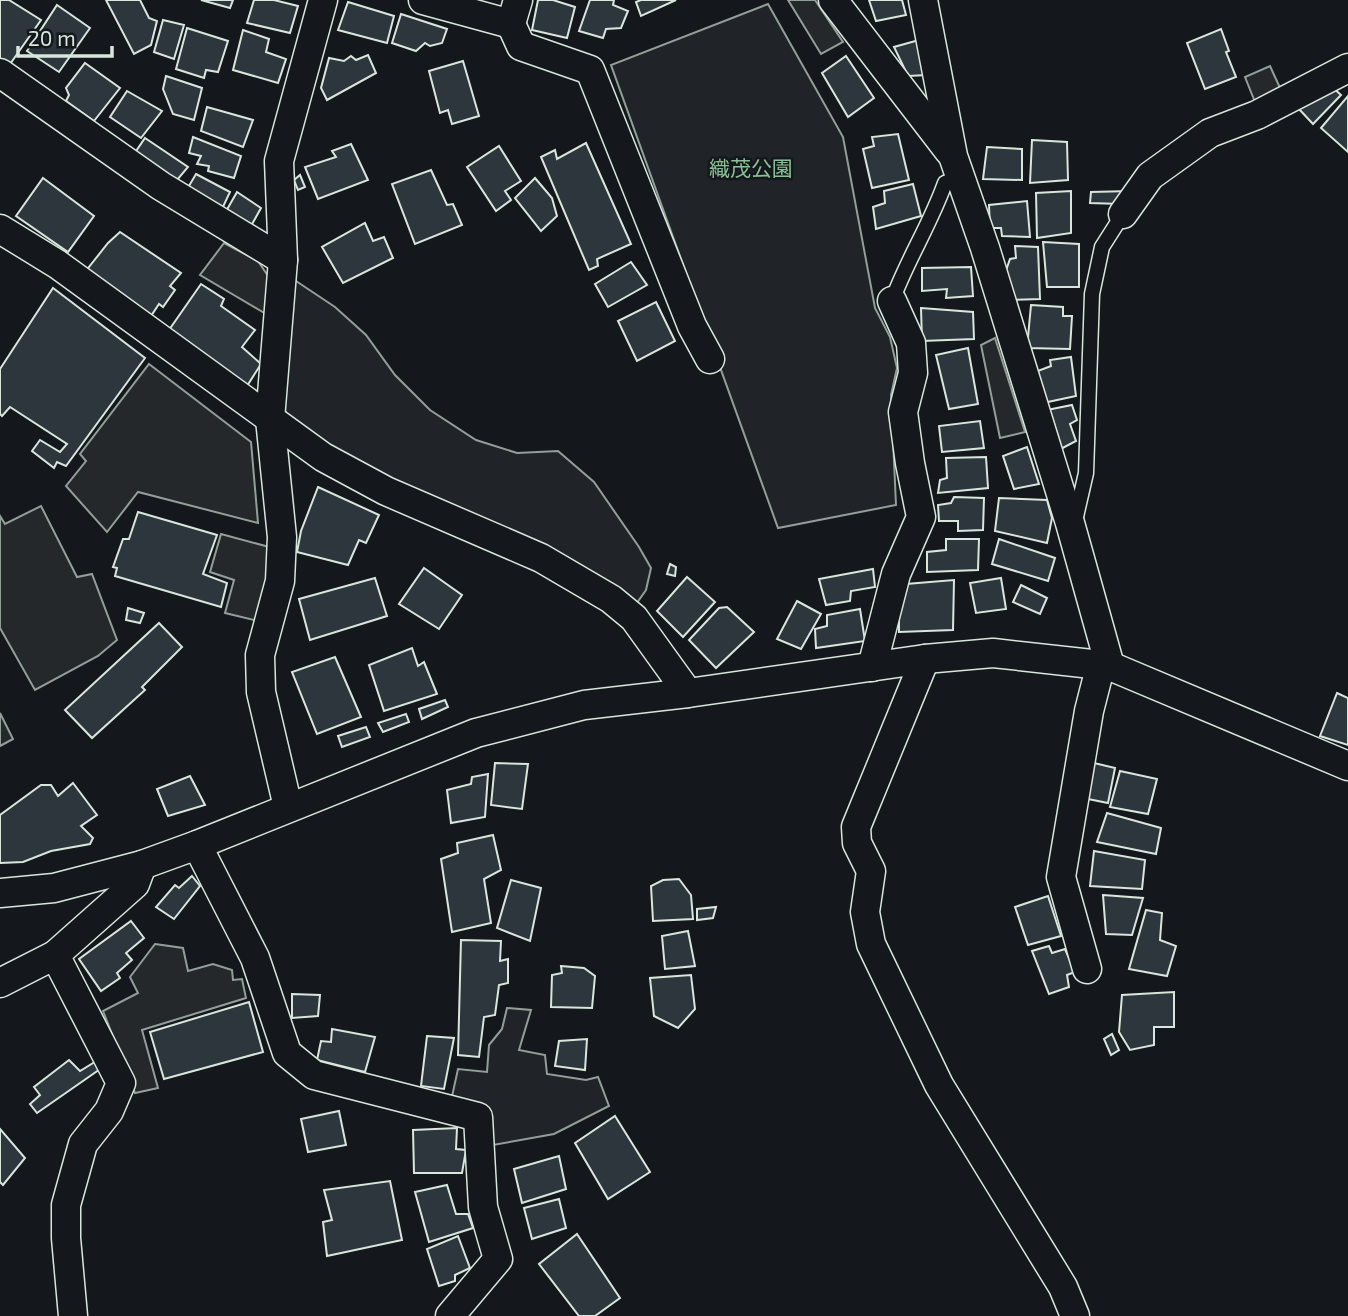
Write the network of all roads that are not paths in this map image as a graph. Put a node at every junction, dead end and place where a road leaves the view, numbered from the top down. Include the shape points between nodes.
1 (323, 0) edge
2 (423, 0) edge
3 (833, 0) edge
4 (923, 0) edge
5 (515, 12) edge
6 (1348, 68) edge
7 (0, 73) edge
8 (956, 166) junction
9 (1123, 214) joint
10 (0, 229) edge
11 (283, 260) junction
12 (892, 301) joint
13 (710, 359) dead end
14 (270, 419) junction
15 (1072, 532) junction
16 (925, 659) junction
17 (1106, 665) junction
18 (872, 667) junction
19 (688, 694) junction
20 (1348, 766) edge
21 (288, 807) junction
22 (197, 845) junction
23 (142, 865) junction
24 (0, 893) edge
25 (55, 955) junction
26 (1087, 969) dead end
27 (0, 984) edge
28 (73, 1316) edge
29 (450, 1316) edge
30 (1075, 1316) edge

1 - 11 street via 279,161
2 - 5 street
3 - 8 street
4 - 8 street
5 - 13 street via 522,46 590,70 692,326
6 - 9 street via 1257,115 1210,133 1150,176
7 - 11 street via 161,187
8 - 12 lane
8 - 15 street
9 - 15 lane via 1102,247 1092,294 1086,473
10 - 14 street via 57,264
11 - 14 street
12 - 18 street via 911,343 913,373 902,412 922,517 895,574
14 - 19 street via 323,457 386,491 541,558 611,599 634,618
14 - 21 street via 282,548 280,581 260,654 261,692
15 - 17 street
16 - 17 street via 993,653
16 - 18 street
16 - 30 street via 856,827 857,843 872,871 864,912 871,944 939,1085 1063,1287
17 - 20 street
17 - 26 street via 1087,724 1061,877
18 - 19 street
19 - 21 street via 584,705 476,733
21 - 22 street
22 - 23 street
22 - 29 street via 255,958 287,1053 314,1075 478,1117 483,1207 498,1259
23 - 24 street via 54,888
23 - 25 street via 135,884
25 - 27 street
25 - 28 street via 121,1083 109,1111 83,1144 66,1205

